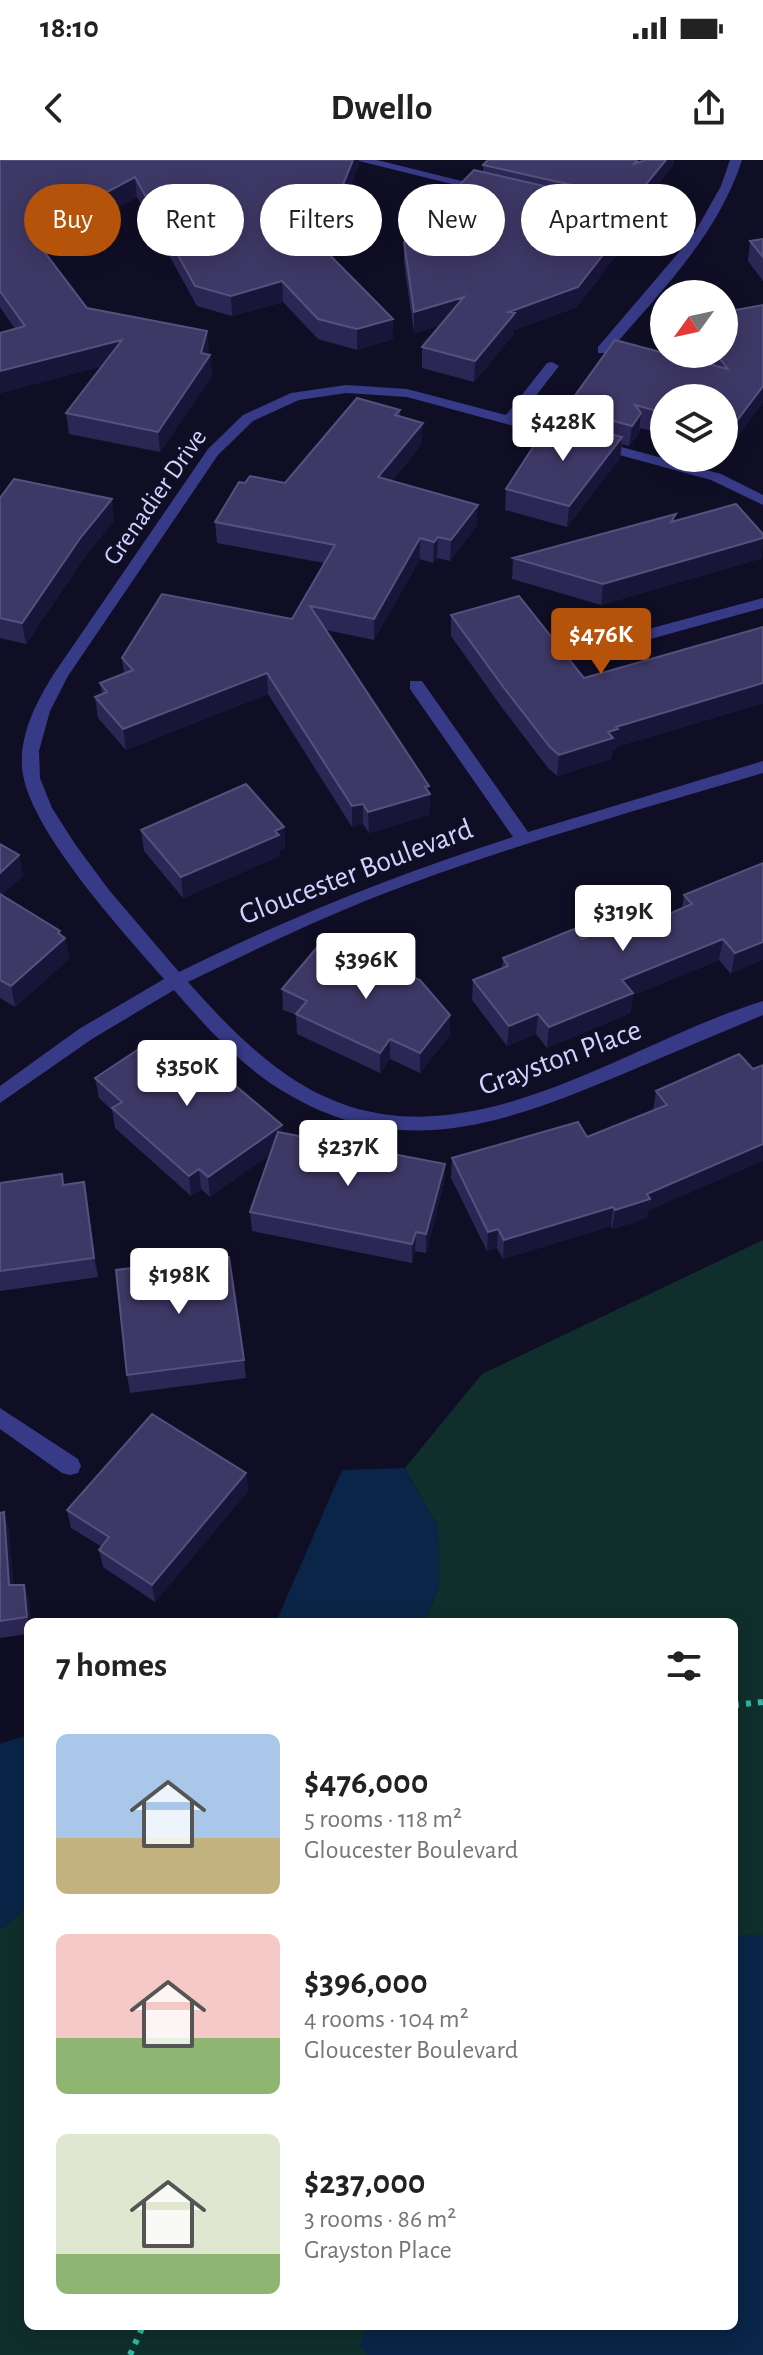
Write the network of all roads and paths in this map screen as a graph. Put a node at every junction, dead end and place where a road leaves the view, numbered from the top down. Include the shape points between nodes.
1 (361, 160) edge
2 (736, 160) edge
3 (468, 184) edge
4 (698, 236) joint
5 (603, 350) edge
6 (552, 366) dead end
7 (510, 420) junction
8 (763, 501) edge
9 (763, 603) edge
10 (614, 644) dead end
11 (416, 685) dead end
12 (763, 767) edge
13 (524, 839) junction
14 (177, 980) junction
15 (763, 1008) edge
16 (5, 1085) edge
17 (0, 1417) edge
18 (70, 1466) dead end
19 (763, 1702) edge
20 (738, 1705) edge
21 (141, 2330) edge
22 (130, 2355) edge

1 - 3 street
2 - 4 street via 730,185
4 - 5 street
6 - 7 street
7 - 8 street, Grenadier Drive via 716,477
7 - 14 street, Grenadier Drive via 407,393 364,388 296,396 248,418 213,452 46,700 32,752 39,800 69,851
9 - 10 street
11 - 13 street
12 - 13 street, Gloucester Boulevard
13 - 14 street, Gloucester Boulevard via 287,924
14 - 15 street, Grayston Place via 245,1052 286,1085 341,1110 419,1123 519,1108
14 - 16 street, Gloucester Boulevard
17 - 18 street
19 - 20 path
21 - 22 path

